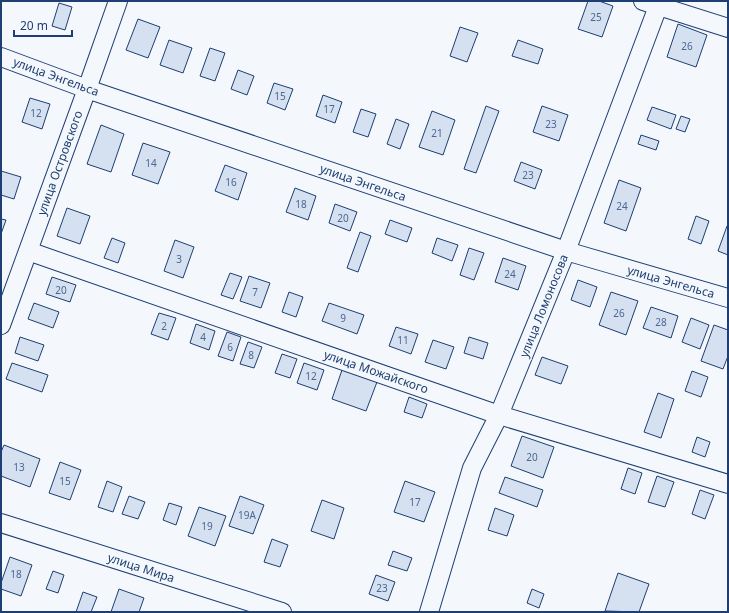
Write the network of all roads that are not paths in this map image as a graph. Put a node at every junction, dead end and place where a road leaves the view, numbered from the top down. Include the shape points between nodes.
1 (118, 1) edge
2 (654, 3) edge
3 (728, 28) edge
4 (1, 57) edge
5 (87, 89) junction
6 (28, 251) junction
7 (566, 251) junction
8 (728, 298) edge
9 (1, 325) edge
10 (499, 415) junction
11 (728, 484) edge
12 (1, 523) edge
13 (282, 612) edge
14 (429, 612) edge

1 - 5 street, улица Островского
2 - 3 street
2 - 7 street, улица Ломоносова
4 - 5 street, улица Энгельса
5 - 6 street, улица Островского
5 - 7 street, улица Энгельса
6 - 9 street, улица Островского
6 - 10 street, улица Можайского
7 - 8 street, улица Энгельса
7 - 10 street, улица Ломоносова
10 - 11 street, улица Можайского
10 - 14 street, улица Ломоносова via 472,468
12 - 13 street, улица Мира

